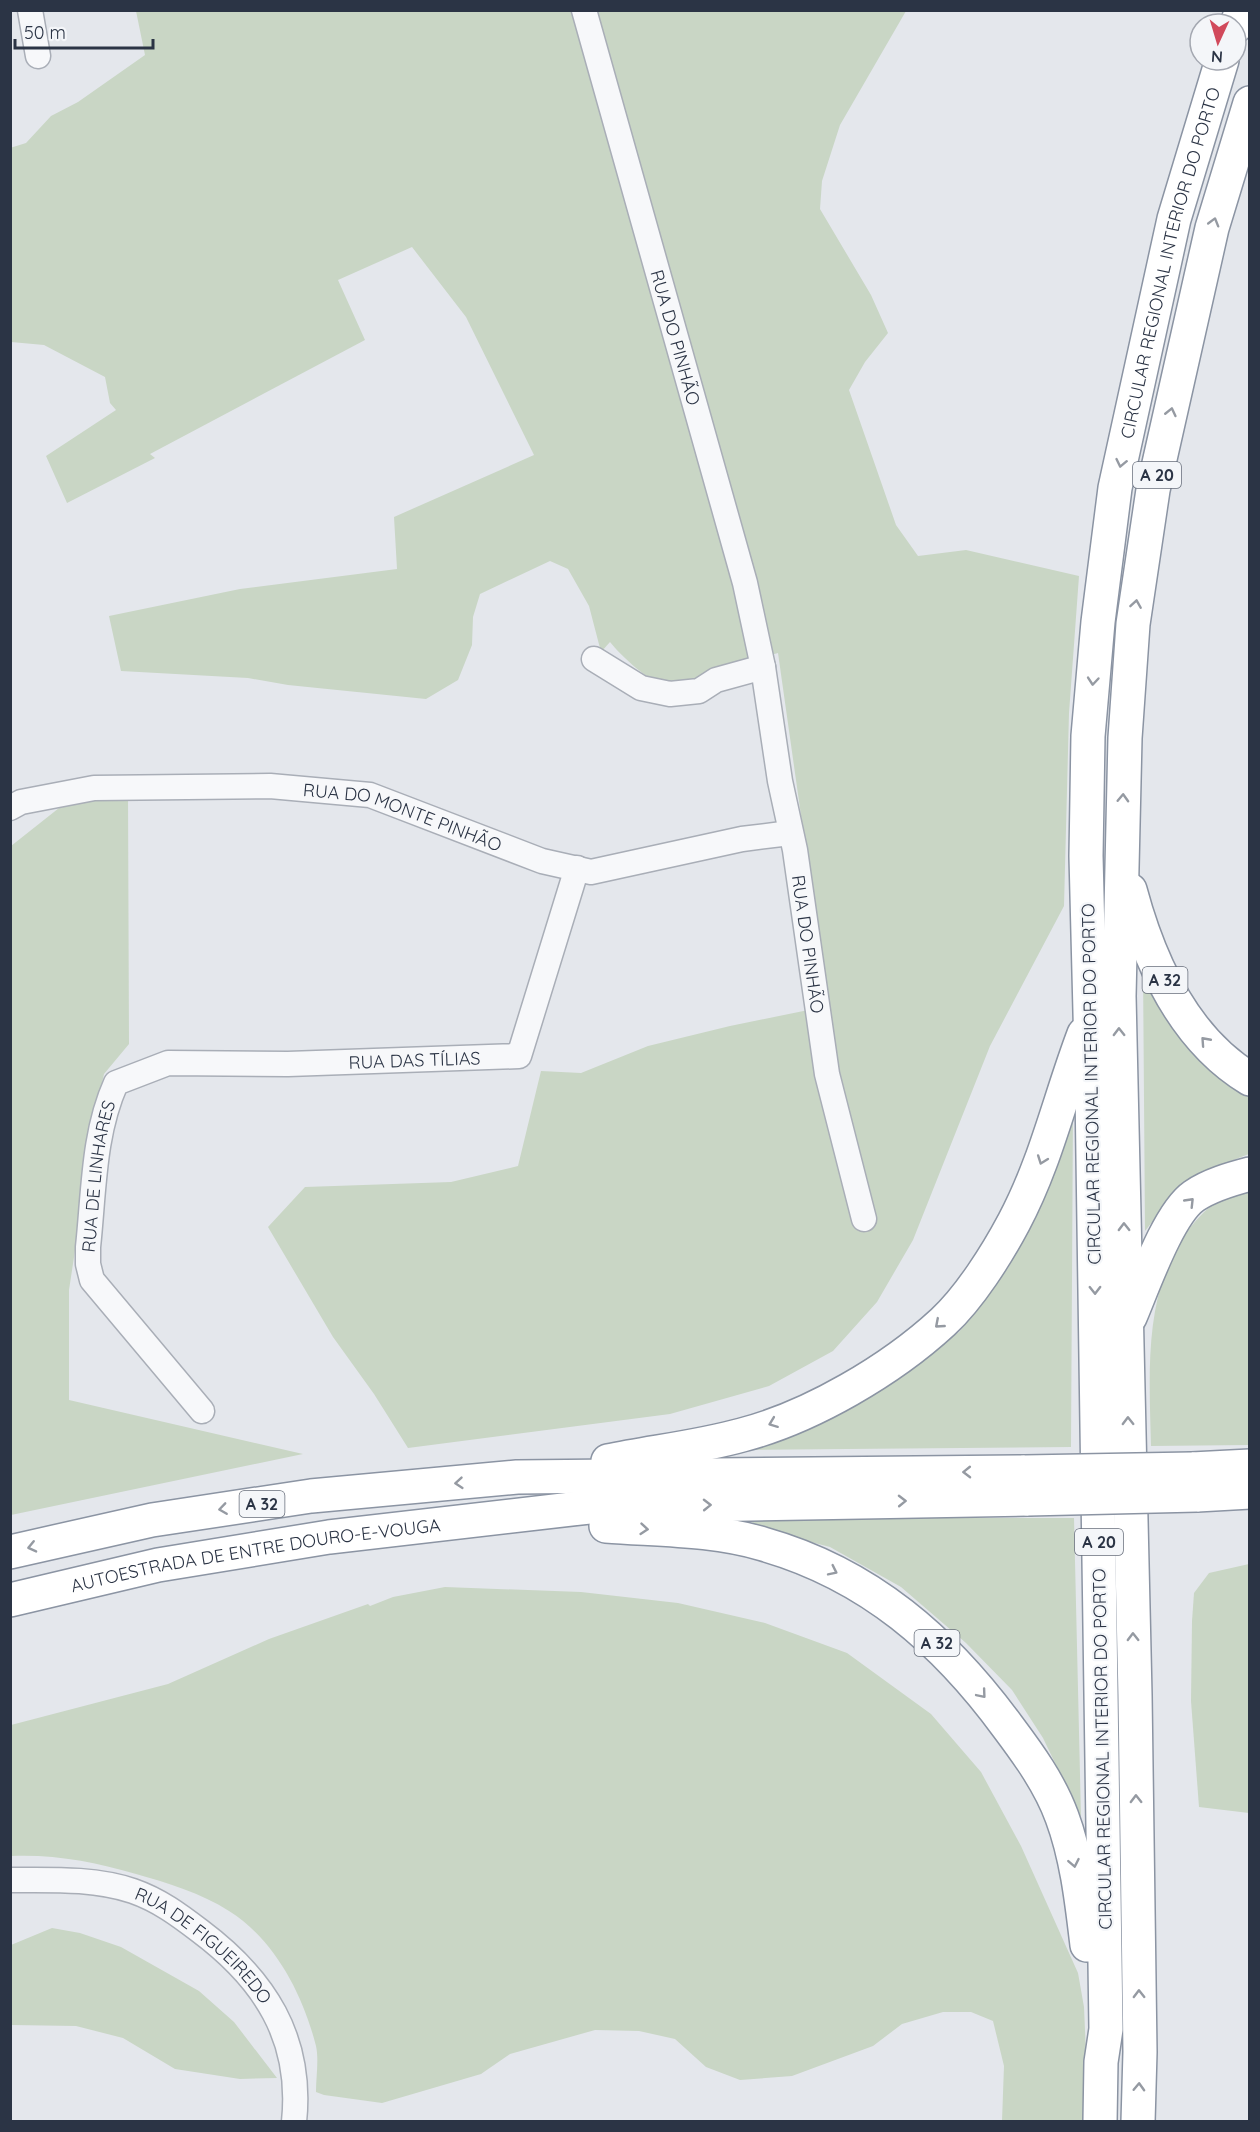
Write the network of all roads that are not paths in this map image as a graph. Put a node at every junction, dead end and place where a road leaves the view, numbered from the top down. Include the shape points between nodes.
1 (30, 10) edge
2 (584, 10) edge
3 (38, 56) dead end
4 (1218, 72) edge
5 (1250, 103) edge
6 (594, 659) dead end
7 (763, 667) junction
8 (10, 808) edge
9 (790, 833) junction
10 (1121, 857) junction
11 (578, 868) junction
12 (1088, 1021) junction
13 (1250, 1079) edge
14 (116, 1083) joint
15 (1250, 1174) edge
16 (864, 1219) dead end
17 (1126, 1327) junction
18 (201, 1411) dead end
19 (1250, 1466) edge
20 (517, 1477) junction
21 (1195, 1482) junction
22 (1027, 1485) junction
23 (1250, 1492) edge
24 (502, 1517) junction
25 (10, 1552) edge
26 (10, 1600) edge
27 (10, 1880) edge
28 (1101, 2062) junction
29 (294, 2121) edge
30 (1100, 2121) edge
31 (1138, 2121) edge

1 - 3 street
2 - 7 street, RUA DO PINHÃO via 745,583
4 -> 12 highway, CIRCULAR REGIONAL INTERIOR DO PORTO / A 20 via 1174,219 1115,488 1088,736
10 -> 5 highway, CIRCULAR REGIONAL INTERIOR DO PORTO / A 20 via 1133,624 1153,490 1212,228
6 - 7 street via 641,688 670,694 699,691 716,680
7 - 9 street, RUA DO PINHÃO
8 - 11 street, RUA DO MONTE PINHÃO via 21,802 94,788 270,786 370,795 542,861
9 - 11 street, RUA DO MONTE PINHÃO via 742,839 591,872
9 - 16 street, RUA DO PINHÃO via 827,1074
13 -> 10 highway, A 32 via 1210,1047 1182,1015 1140,928
17 -> 10 highway, CIRCULAR REGIONAL INTERIOR DO PORTO / A 20 via 1119,996
11 - 14 street, RUA DAS TÍLIAS via 519,1056 168,1064
12 -> 20 highway, A 32 via 1038,1171 1014,1222 981,1275 944,1321 871,1377 811,1408 743,1435
12 -> 28 highway, CIRCULAR REGIONAL INTERIOR DO PORTO / A 20 via 1106,2029
14 - 18 street, RUA DE LINHARES via 100,1132 88,1247 92,1280
17 -> 15 highway via 1166,1232 1193,1197
31 -> 17 highway, CIRCULAR REGIONAL INTERIOR DO PORTO / A 20 via 1136,1755
19 - 21 highway, A 32
22 -> 20 highway, A 32
20 -> 25 highway, A 32 via 288,1500 152,1520
21 - 22 highway, A 32, bridge
21 - 23 highway, A 32
24 -> 22 highway, A 32 via 589,1508
24 - 26 highway, AUTOESTRADA DE ENTRE DOURO-E-VOUGA / A 32 via 169,1563
24 -> 28 highway, A 32 via 718,1535 762,1543 806,1558 855,1582 901,1611 937,1643 1016,1737 1048,1786 1062,1817 1083,1907 1090,2031
27 - 29 street, RUA DE FIGUEIREDO via 75,1881 132,1891 171,1908 232,1955 266,1996 285,2037 297,2088
28 - 30 highway, CIRCULAR REGIONAL INTERIOR DO PORTO / A 20

